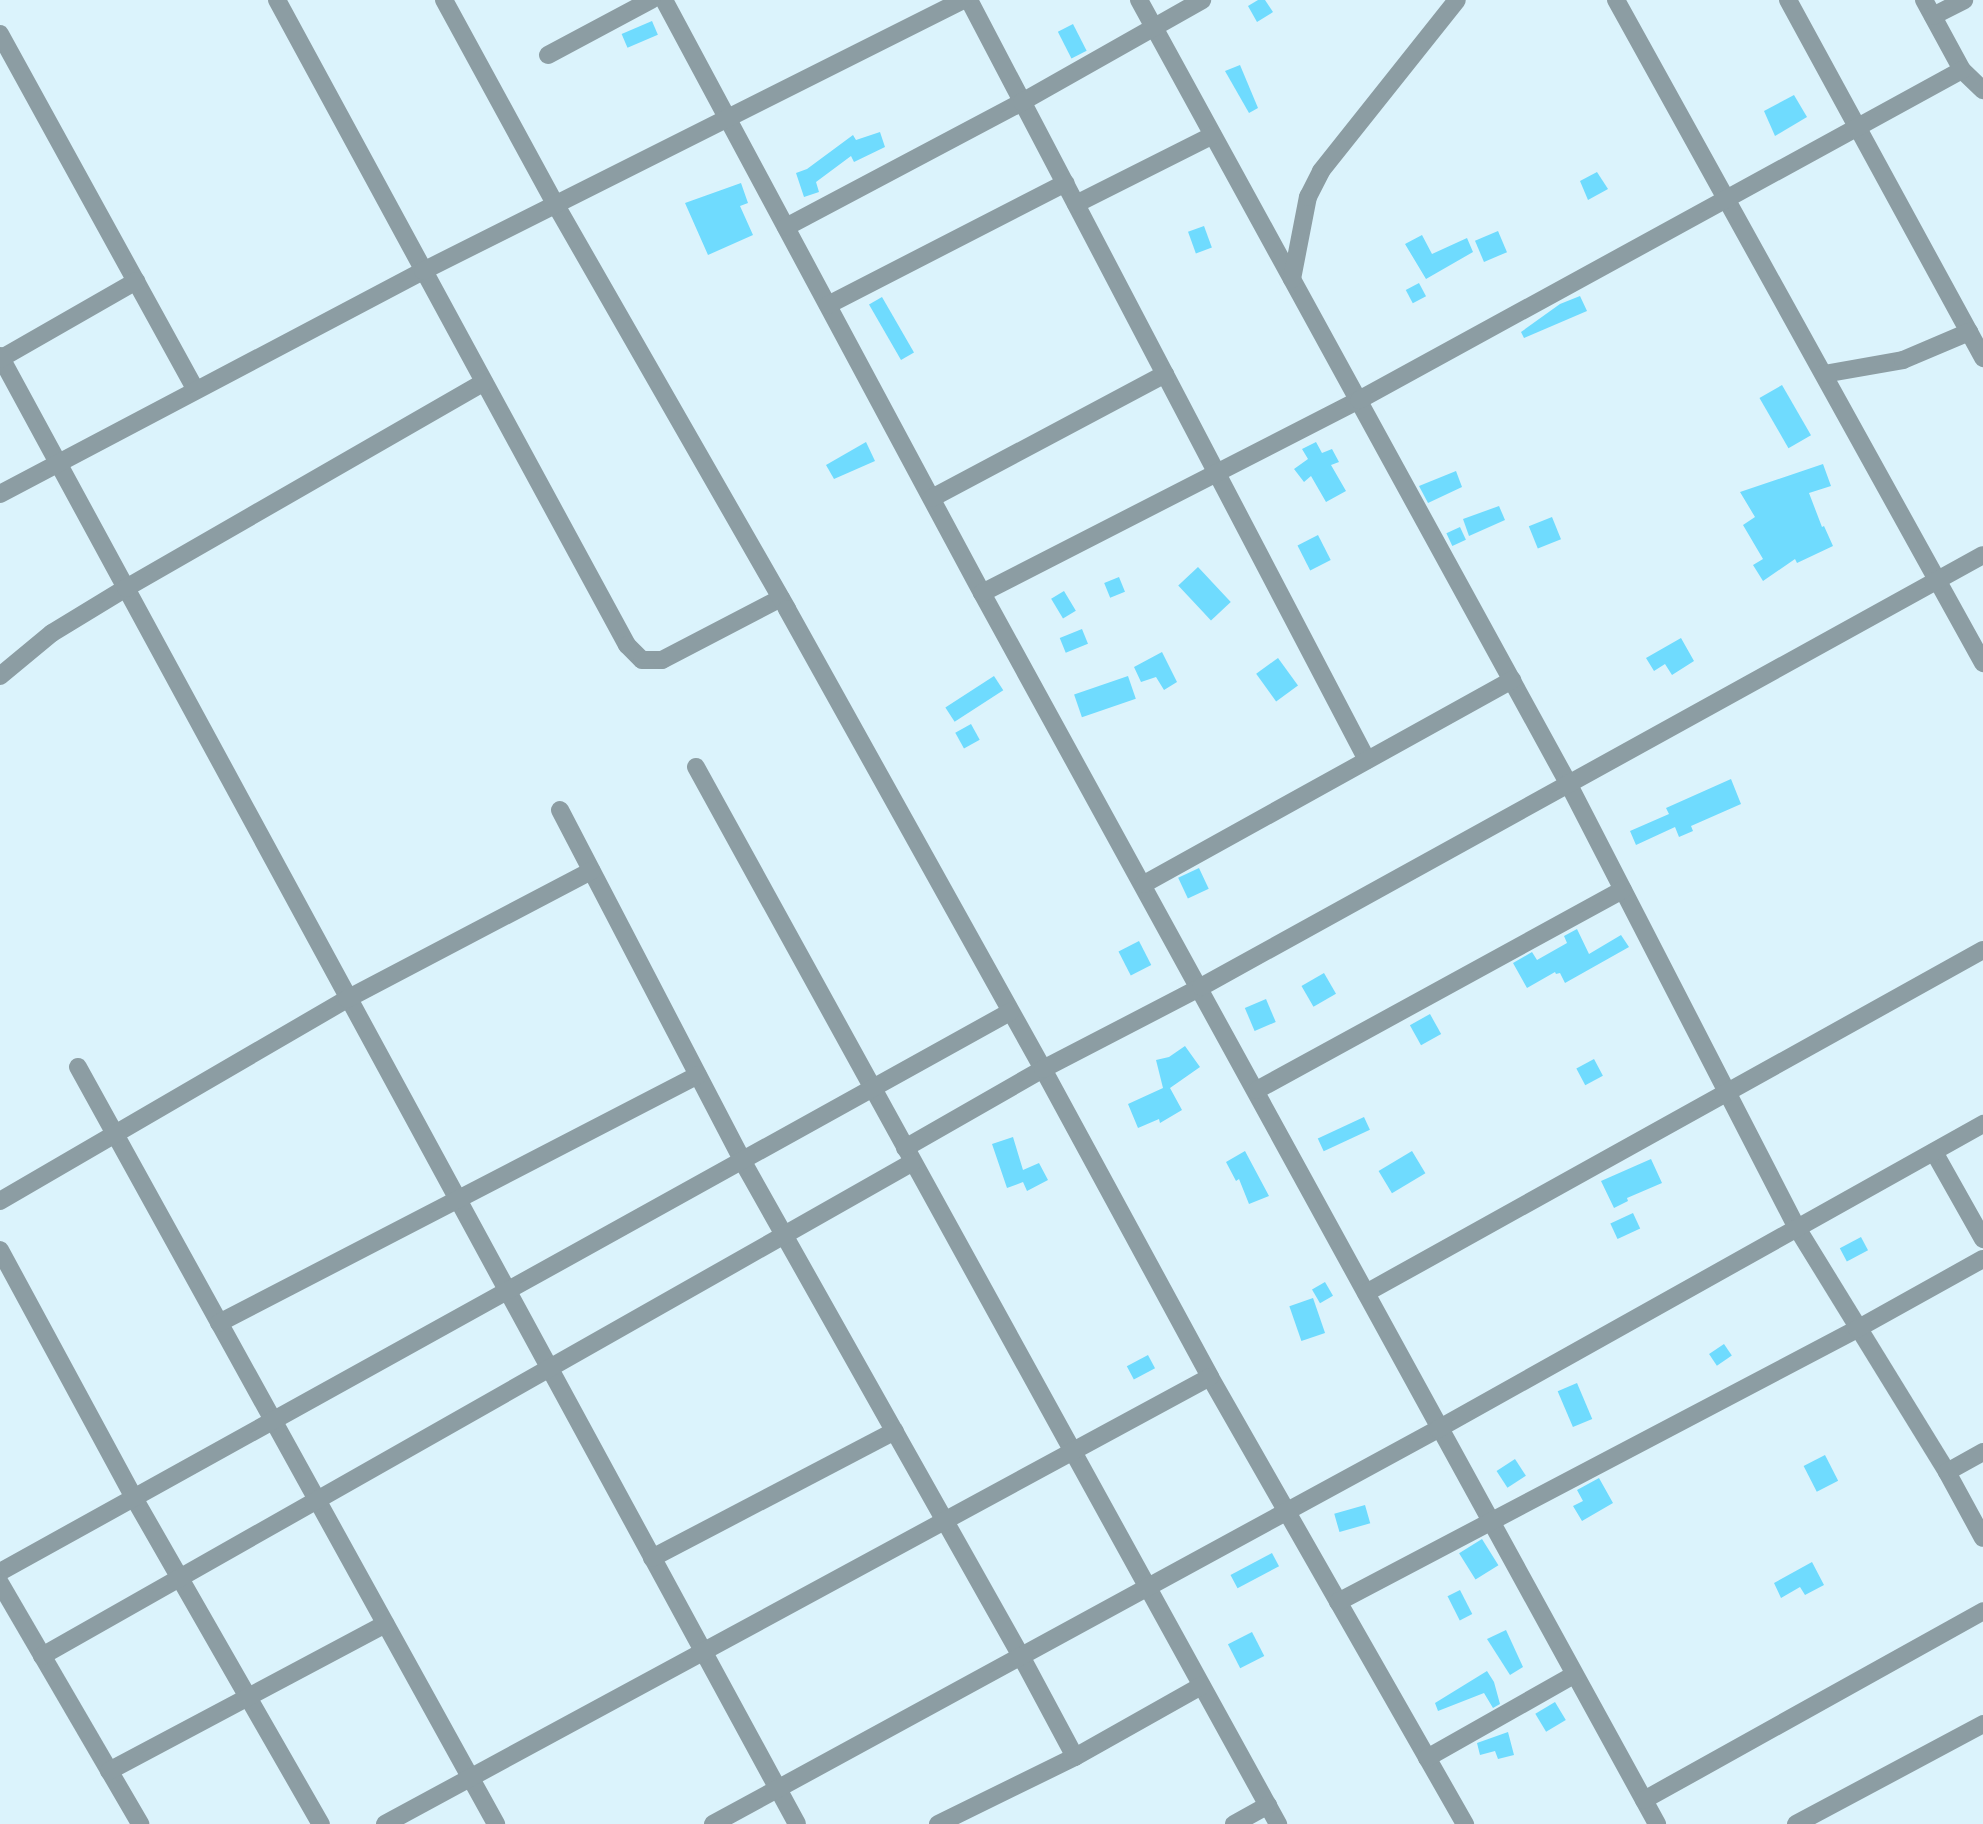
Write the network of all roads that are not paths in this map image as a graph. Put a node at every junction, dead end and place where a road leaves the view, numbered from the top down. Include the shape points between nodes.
1 (277, 0) edge
2 (444, 0) edge
3 (652, 0) edge
4 (664, 0) edge
5 (963, 0) edge
6 (969, 0) edge
7 (1139, 0) edge
8 (1202, 0) edge
9 (1457, 0) edge
10 (1616, 0) edge
11 (1788, 0) edge
12 (1924, 0) edge
13 (1964, 0) edge
14 (1933, 16) junction
15 (1153, 25) junction
16 (0, 34) edge
17 (548, 55) dead end
18 (1962, 70) junction
19 (1983, 90) edge
20 (1022, 102) junction
21 (728, 120) junction
22 (1857, 126) junction
23 (1213, 135) junction
24 (1065, 183) junction
25 (1726, 197) junction
26 (1076, 204) junction
27 (556, 206) junction
28 (786, 227) junction
29 (423, 271) junction
30 (1292, 279) junction
31 (136, 281) junction
32 (828, 305) junction
33 (1969, 332) junction
34 (0, 358) edge
35 (1983, 358) edge
36 (1165, 374) junction
37 (1824, 374) junction
38 (484, 382) junction
39 (196, 390) junction
40 (1359, 400) junction
41 (58, 463) junction
42 (1217, 473) junction
43 (0, 494) edge
44 (932, 498) junction
45 (1983, 555) edge
46 (1939, 579) junction
47 (126, 588) junction
48 (982, 593) junction
49 (781, 598) junction
50 (1983, 663) edge
51 (0, 676) edge
52 (1512, 680) junction
53 (1367, 760) junction
54 (696, 767) dead end
55 (1568, 783) junction
56 (559, 810) dead end
57 (591, 871) junction
58 (1144, 884) junction
59 (1623, 890) junction
60 (1983, 950) edge
61 (1201, 987) junction
62 (347, 999) junction
63 (1010, 1012) junction
64 (78, 1067) dead end
65 (1043, 1069) junction
66 (698, 1075) junction
67 (872, 1090) junction
68 (1256, 1090) junction
69 (1727, 1095) junction
70 (1983, 1124) edge
71 (115, 1133) junction
72 (1934, 1152) junction
73 (909, 1155) junction
74 (743, 1162) junction
75 (459, 1198) junction
76 (0, 1201) edge
77 (1797, 1228) junction
78 (785, 1237) junction
79 (1983, 1238) edge
80 (0, 1251) edge
81 (1983, 1259) edge
82 (507, 1292) junction
83 (1366, 1293) junction
84 (219, 1323) junction
85 (1857, 1329) junction
86 (550, 1370) junction
87 (1210, 1377) junction
88 (274, 1421) junction
89 (1438, 1429) junction
90 (895, 1431) junction
91 (1072, 1451) junction
92 (1983, 1452) edge
93 (1947, 1472) junction
94 (134, 1498) junction
95 (318, 1502) junction
96 (1286, 1510) junction
97 (946, 1521) junction
98 (1489, 1522) junction
99 (1983, 1538) edge
100 (652, 1558) junction
101 (0, 1572) edge
102 (181, 1579) junction
103 (0, 1583) edge
104 (1148, 1587) junction
105 (1338, 1602) junction
106 (1983, 1611) edge
107 (385, 1624) junction
108 (703, 1650) junction
109 (43, 1656) junction
110 (1022, 1658) junction
111 (1574, 1675) junction
112 (1201, 1686) junction
113 (248, 1695) junction
114 (1983, 1724) edge
115 (1075, 1757) junction
116 (1427, 1758) junction
117 (109, 1771) junction
118 (469, 1776) junction
119 (778, 1789) junction
120 (1644, 1800) junction
121 (1268, 1805) junction
122 (140, 1824) edge
123 (321, 1824) edge
124 (385, 1824) edge
125 (496, 1824) edge
126 (713, 1824) edge
127 (797, 1824) edge
128 (938, 1824) edge
129 (1234, 1824) edge
130 (1278, 1824) edge
131 (1465, 1824) edge
132 (1657, 1824) edge
133 (1796, 1824) edge

1 - 29 street
2 - 27 street
3 - 17 street
4 - 21 street
5 - 21 street
6 - 20 street
7 - 15 street
8 - 15 street
9 - 30 street via 1321,171 1307,197
10 - 25 street
11 - 22 street
12 - 14 street
13 - 14 street
14 - 18 street
15 - 20 street
15 - 23 street
16 - 31 street
18 - 19 street
18 - 22 street
20 - 24 street
20 - 28 street
21 - 27 street
21 - 28 street
22 - 25 street
22 - 33 street
23 - 26 street
23 - 30 street
24 - 26 street
24 - 32 street
25 - 37 street
25 - 40 street
26 - 36 street
27 - 29 street
27 - 49 street
28 - 32 street
29 - 38 street
29 - 39 street
30 - 40 street
31 - 34 street
31 - 39 street
32 - 44 street
33 - 35 street
33 - 37 street via 1903,360
34 - 41 street
36 - 42 street
36 - 44 street
37 - 46 street
38 - 47 street
38 - 49 street via 627,645 642,660 662,660
39 - 41 street
40 - 42 street
40 - 52 street
41 - 43 street
41 - 47 street
42 - 48 street
42 - 53 street
44 - 48 street
45 - 46 street
46 - 50 street
46 - 55 street
47 - 51 street via 52,633
47 - 62 street
48 - 58 street
49 - 63 street
52 - 53 street
52 - 55 street
53 - 58 street
54 - 67 street
55 - 59 street
55 - 61 street
56 - 57 street
57 - 62 street
57 - 66 street
58 - 61 street
59 - 68 street
59 - 69 street
60 - 69 street
61 - 65 street
61 - 68 street
62 - 71 street
62 - 75 street
63 - 65 street
63 - 67 street
64 - 71 street
65 - 73 street
65 - 87 street
66 - 74 street
66 - 75 street
67 - 73 street
67 - 74 street
68 - 83 street
69 - 77 street
69 - 83 street
70 - 72 street
71 - 76 street
71 - 84 street
72 - 77 street
72 - 79 street
73 - 78 street
73 - 91 street
74 - 78 street
74 - 82 street
75 - 82 street
75 - 84 street
77 - 85 street
77 - 89 street
78 - 86 street
78 - 90 street
80 - 94 street
81 - 85 street
82 - 86 street
82 - 88 street
83 - 89 street
84 - 88 street
85 - 93 street
85 - 98 street
86 - 95 street
86 - 100 street
87 - 91 street
87 - 96 street
88 - 94 street
88 - 95 street
89 - 96 street
89 - 98 street
90 - 97 street
90 - 100 street
91 - 97 street
91 - 104 street
92 - 93 street
93 - 99 street
94 - 101 street
94 - 102 street
95 - 102 street
95 - 107 street
96 - 104 street
96 - 105 street
97 - 108 street
97 - 110 street
98 - 105 street
98 - 111 street
100 - 108 street
102 - 109 street
102 - 113 street
103 - 109 street
104 - 110 street
104 - 112 street
105 - 116 street
106 - 120 street
107 - 113 street
107 - 118 street
108 - 118 street
108 - 119 street
109 - 117 street
110 - 115 street
110 - 119 street
111 - 116 street
111 - 120 street
112 - 115 street
112 - 121 street
113 - 117 street
113 - 123 street
114 - 133 street
115 - 128 street
116 - 131 street
117 - 122 street
118 - 124 street
118 - 125 street
119 - 126 street
119 - 127 street
120 - 132 street
121 - 129 street
121 - 130 street

